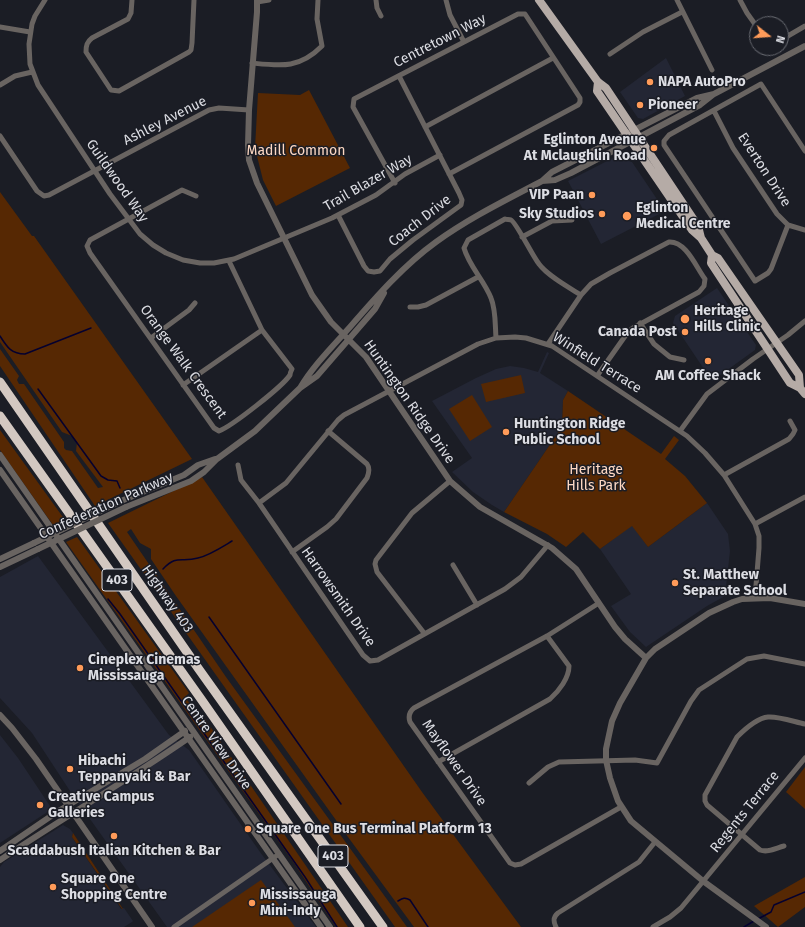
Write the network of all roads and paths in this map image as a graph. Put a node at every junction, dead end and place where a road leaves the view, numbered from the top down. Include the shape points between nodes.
1 (45, 0) edge
2 (132, 0) edge
3 (194, 0) edge
4 (269, 0) edge
5 (318, 0) edge
6 (376, 0) edge
7 (446, 0) edge
8 (539, 0) edge
9 (677, 0) edge
10 (740, 0) edge
11 (257, 1) edge
12 (682, 12) junction
13 (381, 16) dead end
14 (749, 16) edge
15 (805, 26) edge
16 (0, 27) edge
17 (30, 32) junction
18 (789, 35) edge
19 (464, 42) junction
20 (805, 46) edge
21 (610, 54) dead end
22 (553, 58) junction
23 (252, 63) junction
24 (712, 70) dead end
25 (32, 72) junction
26 (399, 76) junction
27 (598, 82) junction
28 (0, 85) edge
29 (714, 94) junction
30 (249, 110) junction
31 (714, 111) junction
32 (425, 127) junction
33 (634, 130) junction
34 (626, 134) junction
35 (0, 136) edge
36 (639, 138) junction
37 (631, 142) junction
38 (805, 151) edge
39 (440, 156) junction
40 (95, 170) junction
41 (449, 174) junction
42 (542, 181) junction
43 (395, 183) junction
44 (196, 196) dead end
45 (338, 215) junction
46 (129, 219) junction
47 (572, 220) dead end
48 (788, 225) junction
49 (805, 230) edge
50 (522, 237) junction
51 (285, 238) junction
52 (701, 238) junction
53 (712, 255) junction
54 (229, 261) junction
55 (478, 277) junction
56 (389, 284) junction
57 (581, 296) junction
58 (195, 303) dead end
59 (410, 307) dead end
60 (805, 321) edge
61 (640, 324) junction
62 (262, 330) junction
63 (343, 334) junction
64 (151, 338) junction
65 (496, 338) junction
66 (349, 339) junction
67 (777, 343) junction
68 (548, 344) junction
69 (767, 349) junction
70 (684, 360) dead end
71 (597, 376) junction
72 (1, 383) edge
73 (183, 385) junction
74 (300, 388) junction
75 (388, 391) junction
76 (803, 391) edge
77 (0, 416) edge
78 (790, 421) dead end
79 (328, 431) junction
80 (680, 431) junction
81 (0, 455) edge
82 (216, 459) junction
83 (238, 465) dead end
84 (0, 470) edge
85 (724, 475) junction
86 (450, 481) junction
87 (805, 497) edge
88 (259, 503) junction
89 (755, 524) junction
90 (548, 545) junction
91 (292, 552) junction
92 (0, 559) edge
93 (453, 565) dead end
94 (0, 567) edge
95 (755, 598) junction
96 (599, 603) junction
97 (805, 604) edge
98 (477, 605) junction
99 (424, 633) junction
100 (547, 636) junction
101 (646, 658) junction
102 (805, 664) edge
103 (0, 715) edge
104 (805, 724) edge
105 (190, 727) junction
106 (183, 732) junction
107 (195, 734) junction
108 (188, 739) junction
109 (805, 758) edge
110 (606, 760) junction
111 (438, 762) junction
112 (529, 783) dead end
113 (68, 806) junction
114 (621, 807) junction
115 (73, 812) junction
116 (742, 835) junction
117 (655, 842) junction
118 (784, 846) dead end
119 (0, 851) edge
120 (279, 854) junction
121 (273, 859) junction
122 (0, 860) edge
123 (704, 881) junction
124 (358, 925) edge
125 (764, 925) edge
126 (383, 926) edge
127 (152, 927) edge
128 (174, 927) edge
129 (321, 927) edge
130 (330, 927) edge
131 (556, 927) edge
132 (653, 927) edge

1 - 17 street, Guildwood Way via 35,16
2 - 3 street via 128,19 92,38 86,45 86,52 111,90 115,91 191,50
4 - 11 street
5 - 23 street via 317,19 322,46 314,54 285,66
6 - 13 street
7 - 19 street via 450,15
8 - 27 main road
9 - 12 street
10 - 14 street
11 - 23 street, Huntington Ridge Drive
12 - 21 street
12 - 24 street
15 - 18 street
16 - 17 street
17 - 25 street, Guildwood Way via 29,54
19 - 22 street, Centretown Way via 522,13
19 - 26 street, Centretown Way
20 - 29 street
22 - 32 street
22 - 41 street, Centretown Way via 580,98 578,105
23 - 30 street, Huntington Ridge Drive
25 - 28 street via 15,76
25 - 40 street, Guildwood Way via 45,98
26 - 32 street, Coach Drive
26 - 43 street, Centretown Way via 354,99 352,103
27 - 33 main road via 606,88
27 - 34 main road via 597,91
29 - 33 street, Confederation Parkway via 697,98
29 - 36 street, Confederation Parkway via 700,105
30 - 40 street, Ashley Avenue via 209,110
30 - 51 street, Huntington Ridge Drive via 249,160 257,183
31 - 38 street via 761,84
31 - 48 street, Everton Drive via 733,148 777,214
31 - 48 street via 669,135 664,144 755,281 771,269
32 - 39 street, Coach Drive
33 - 34 street, Confederation Parkway
33 - 36 main road
34 - 37 main road
34 - 42 street, Confederation Parkway via 552,172
35 - 40 street, Ashley Avenue via 37,191 44,196
36 - 37 street, Confederation Parkway
36 - 52 main road via 698,226
37 - 42 street, Confederation Parkway via 572,173 555,180
37 - 52 main road via 692,230
39 - 41 street, Coach Drive
39 - 43 street, Trail Blazer Way via 405,174
40 - 46 street, Guildwood Way
41 - 45 street, Coach Drive via 462,200 461,205 412,240 380,271 368,271 364,266
42 - 56 street, Confederation Parkway via 447,234 420,254
43 - 45 street, Trail Blazer Way
44 - 46 street via 182,190
45 - 51 street, Trail Blazer Way
46 - 54 street, Guildwood Way via 140,234 166,253 200,263
46 - 64 street, Orange Walk Crescent via 90,240 86,246
47 - 50 street via 552,221
48 - 49 street, Everton Drive
50 - 55 street via 516,224 505,219 468,240 464,248
50 - 57 street via 539,265
51 - 54 street, Guildwood Way
51 - 63 street, Huntington Ridge Drive via 317,303
52 - 53 main road
53 - 67 main road via 718,258
53 - 69 main road via 711,263
54 - 62 street, Orange Walk Crescent
55 - 59 street via 426,305
55 - 65 street via 493,302
56 - 63 street, Confederation Parkway
56 - 66 street, Confederation Parkway via 375,309
57 - 61 street via 591,284 610,273 668,242 678,244 684,248 705,279 704,286 699,292
57 - 68 street
58 - 64 street
60 - 67 street
61 - 70 street via 654,344 670,357
61 - 71 street via 628,332
62 - 73 street
62 - 73 street, Orange Walk Crescent via 292,370 273,391 225,429 214,428
63 - 66 street, Huntington Ridge Drive
63 - 74 street, Confederation Parkway via 309,372
64 - 73 street, Orange Walk Crescent
65 - 68 street, Winfield Terrace via 526,338
65 - 75 street, Winfield Terrace via 468,349
66 - 74 street, Confederation Parkway via 317,376
66 - 75 street, Huntington Ridge Drive via 366,357
67 - 69 street
67 - 76 main road via 799,375
68 - 71 street, Winfield Terrace
69 - 76 main road via 790,383
69 - 80 street via 707,394
71 - 80 street, Winfield Terrace
72 - 126 highway, Highway 403 / 403 via 203,674
74 - 82 street, Confederation Parkway via 255,430
75 - 79 street, Winfield Terrace via 344,415
75 - 86 street, Huntington Ridge Drive
77 - 124 highway, 403
78 - 85 street via 795,430 789,439
79 - 88 street, Winfield Terrace via 286,483
79 - 91 street via 368,464 369,472 336,519
80 - 85 street, Winfield Terrace via 705,453
81 - 105 street, Centre View Drive
82 - 92 street, Confederation Parkway, bridge
82 - 94 street, Confederation Parkway, bridge via 191,481 126,507
83 - 88 street, Harrowsmith Drive via 242,480
84 - 106 street, Centre View Drive
85 - 89 street, Winfield Terrace
86 - 90 street, Huntington Ridge Drive via 480,507
86 - 99 street via 412,514 375,564 377,572
87 - 89 street
88 - 91 street, Harrowsmith Drive
89 - 95 street, Winfield Terrace via 759,548
90 - 96 street, Huntington Ridge Drive via 576,569
90 - 98 street, Harrowsmith Drive via 521,577
91 - 99 street, Harrowsmith Drive via 366,659 378,660
93 - 98 street
95 - 97 street
95 - 101 street via 733,602 709,613 655,649
96 - 100 street, Mayflower Drive
96 - 101 street, Huntington Ridge Drive via 622,636
98 - 99 street, Harrowsmith Drive
100 - 111 street via 569,666 569,672 558,692
100 - 111 street, Mayflower Drive via 410,711 410,722
101 - 110 street via 614,717 606,749
102 - 110 street via 764,656 747,659 699,690 657,763
103 - 113 street
104 - 116 street via 770,716 762,718 737,737 705,795 705,801
105 - 106 street
105 - 107 street, Centre View Drive
106 - 108 street, Centre View Drive
106 - 113 street via 139,763
107 - 108 street
107 - 120 street, Centre View Drive
108 - 115 street
108 - 121 street, Centre View Drive
109 - 116 street, Regents Terrace
110 - 112 street via 560,762 548,766
110 - 114 street
111 - 114 street, Mayflower Drive via 510,863 515,865 521,864
113 - 115 street
113 - 119 street
114 - 117 street via 630,821
115 - 122 street
115 - 127 street
116 - 118 street via 764,852
116 - 123 street, Regents Terrace
117 - 123 street
117 - 131 street via 639,862 558,913 554,919
120 - 121 street
120 - 130 street, Centre View Drive
121 - 128 street
121 - 129 street, Centre View Drive
123 - 125 street
123 - 132 street, Regents Terrace via 676,913

